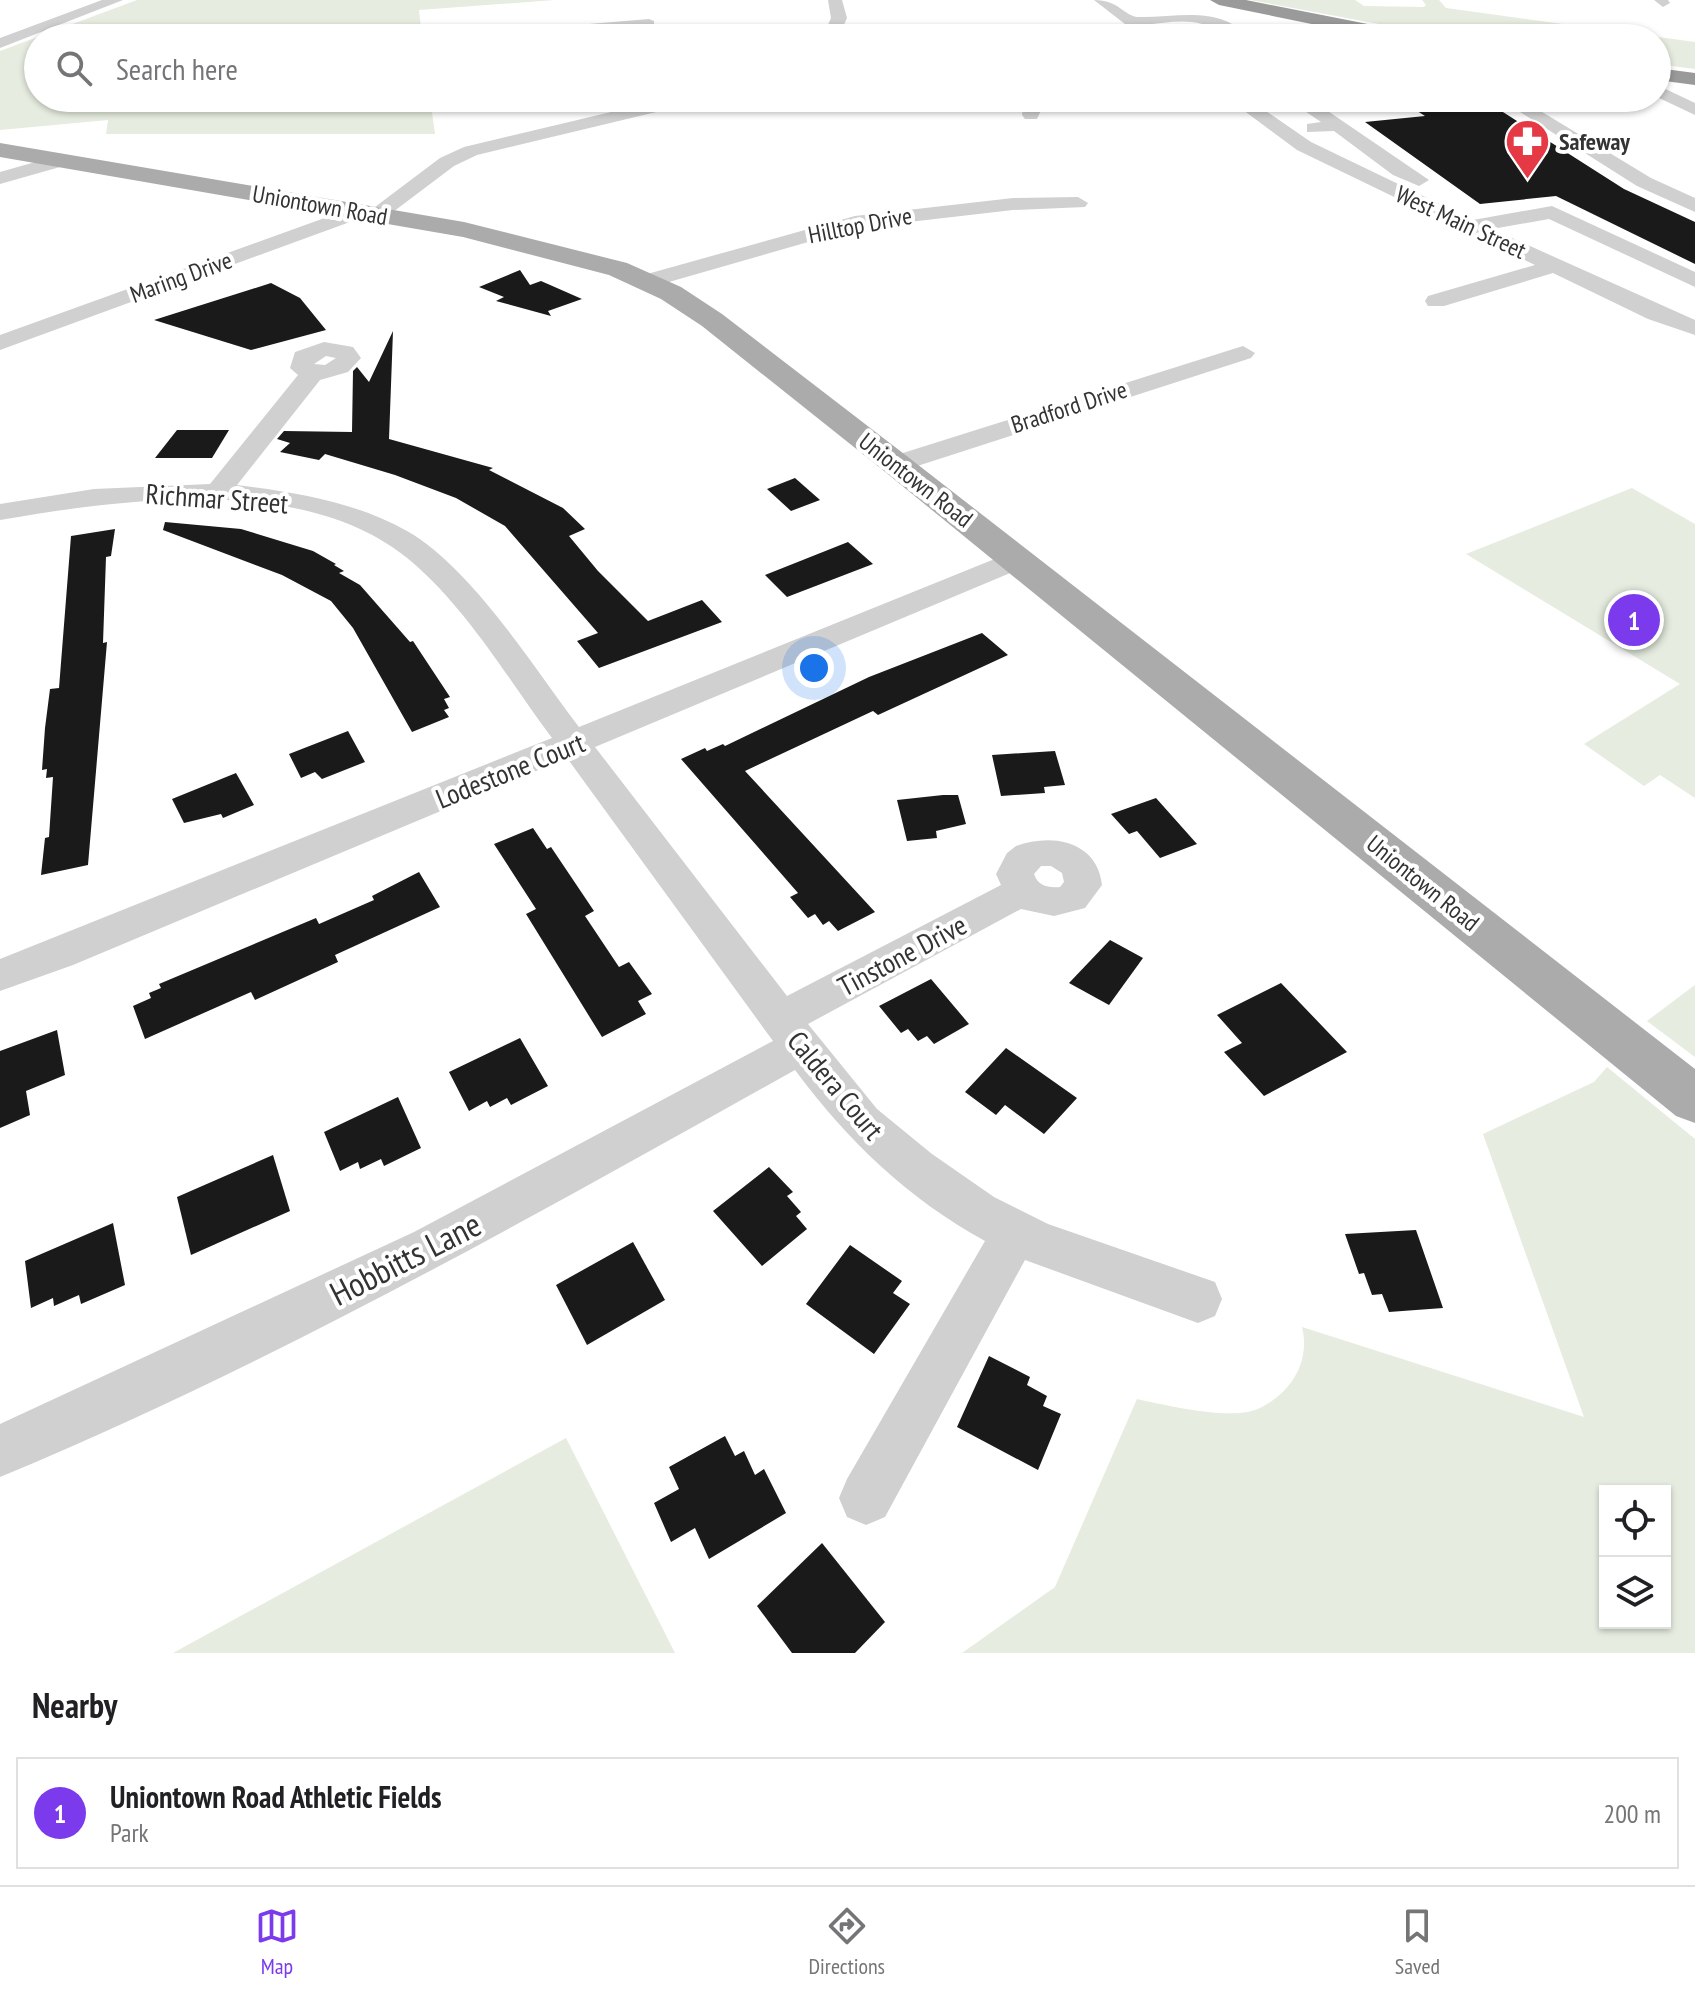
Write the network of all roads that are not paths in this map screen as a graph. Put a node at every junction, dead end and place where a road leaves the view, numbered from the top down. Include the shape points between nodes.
1 (116, 0) edge
2 (835, 0) edge
3 (1101, 0) edge
4 (1219, 0) edge
5 (1131, 22) junction
6 (51, 24) edge
7 (837, 24) edge
8 (1134, 24) edge
9 (1220, 24) edge
10 (1338, 24) edge
11 (24, 34) edge
12 (0, 43) edge
13 (1671, 76) edge
14 (1695, 79) edge
15 (1671, 91) edge
16 (1695, 94) edge
17 (1671, 97) edge
18 (1695, 110) edge
19 (634, 112) edge
20 (1256, 112) edge
21 (1318, 112) edge
22 (1530, 112) edge
23 (1338, 125) junction
24 (1284, 132) junction
25 (0, 150) edge
26 (60, 161) junction
27 (0, 178) edge
28 (1078, 203) dead end
29 (1695, 206) edge
30 (380, 214) junction
31 (1503, 221) junction
32 (1472, 226) junction
33 (1554, 266) junction
34 (1695, 280) edge
35 (648, 281) junction
36 (1436, 301) dead end
37 (1695, 328) edge
38 (0, 343) edge
39 (1243, 353) dead end
40 (313, 372) dead end
41 (896, 464) junction
42 (216, 494) junction
43 (1, 519) edge
44 (1017, 560) junction
45 (575, 743) junction
46 (1022, 891) dead end
47 (0, 975) edge
48 (791, 1033) junction
49 (1695, 1100) edge
50 (1015, 1233) junction
51 (1198, 1299) dead end
52 (0, 1451) edge
53 (866, 1498) dead end

1 - 6 street
2 - 7 street
3 - 5 street
4 - 10 highway
5 - 8 street
5 - 9 street via 1201,16
11 - 12 street
13 - 14 highway
15 - 16 street
17 - 18 street
19 - 30 street, Maring Drive via 471,151 464,167
20 - 24 street, West Main Street
21 - 23 street
22 - 29 street via 1644,182
23 - 24 street
23 - 31 street via 1400,171
24 - 32 street, West Main Street via 1337,163
25 - 26 main road, Uniontown Road
26 - 27 street
26 - 30 main road, Uniontown Road
28 - 35 street, Hilltop Drive via 1013,204 855,222
30 - 35 main road, Uniontown Road via 582,258
30 - 38 street, Maring Drive
31 - 32 street
31 - 34 street via 1552,212
32 - 33 street, West Main Street
33 - 36 street
33 - 37 street, West Main Street
35 - 41 main road, Uniontown Road via 712,320
39 - 41 street, Bradford Drive
40 - 42 street
41 - 44 main road, Uniontown Road
42 - 43 street, Richmar Street via 156,490 87,495
42 - 45 street, Richmar Street via 266,495 327,510 377,526 411,548 463,601
44 - 45 street, Lodestone Court
44 - 49 main road, Uniontown Road
45 - 47 street, Lodestone Court
45 - 48 street, Caldera Court
46 - 48 street, Tinstone Drive
48 - 50 street, Caldera Court via 862,1123 890,1148
48 - 52 street, Hobbitts Lane via 431,1248
50 - 51 street, Caldera Court
50 - 53 street

